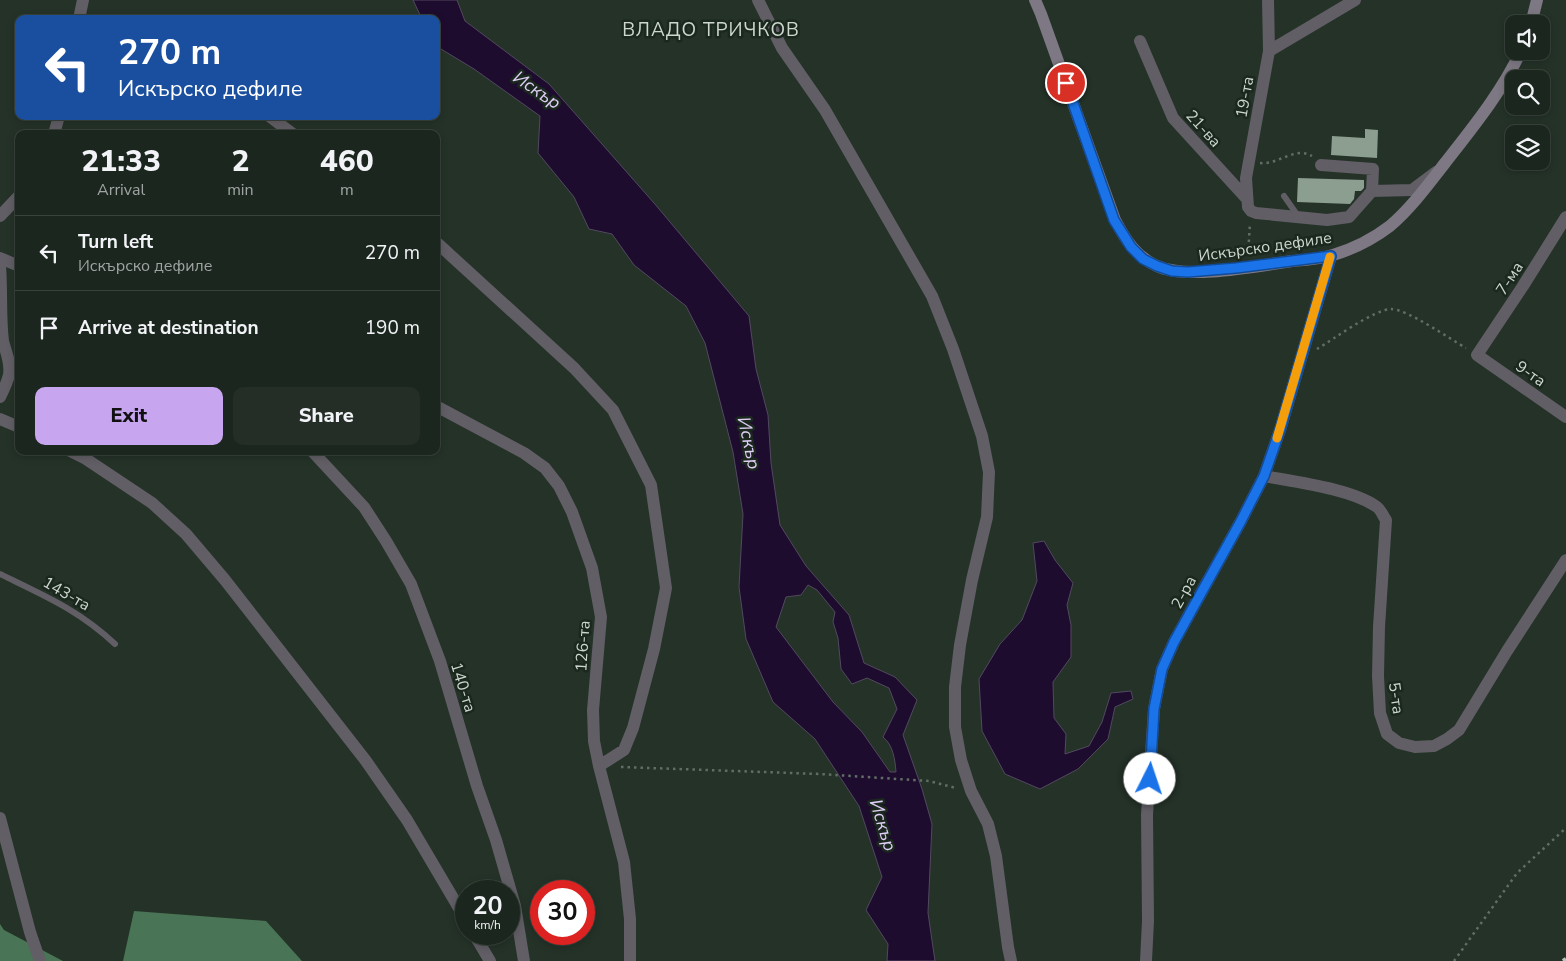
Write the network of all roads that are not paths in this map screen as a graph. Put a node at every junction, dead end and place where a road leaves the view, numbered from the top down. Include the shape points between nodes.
1 (83, 0) edge
2 (758, 0) edge
3 (1035, 0) edge
4 (1268, 0) edge
5 (1355, 0) edge
6 (1537, 0) edge
7 (80, 15) edge
8 (1533, 15) edge
9 (1140, 41) dead end
10 (1269, 51) junction
11 (1517, 60) edge
12 (274, 120) edge
13 (288, 130) edge
14 (1321, 166) road end
15 (1439, 170) junction
16 (1372, 191) junction
17 (1284, 196) dead end
18 (15, 200) edge
19 (1249, 205) junction
20 (0, 216) edge
21 (1299, 217) junction
22 (1566, 217) edge
23 (440, 249) edge
24 (1331, 256) junction
25 (0, 258) edge
26 (15, 264) edge
27 (0, 266) edge
28 (2, 342) edge
29 (1477, 355) joint
30 (0, 397) edge
31 (440, 408) edge
32 (1566, 417) edge
33 (0, 419) edge
34 (15, 425) edge
35 (78, 455) edge
36 (316, 455) edge
37 (1264, 476) junction
38 (1566, 560) edge
39 (0, 574) edge
40 (115, 644) dead end
41 (599, 766) junction
42 (0, 818) edge
43 (455, 901) edge
44 (481, 945) edge
45 (1008, 947) junction
46 (40, 961) edge
47 (490, 961) edge
48 (524, 961) edge
49 (630, 961) edge
50 (1002, 961) edge
51 (1011, 961) edge
52 (1146, 961) edge

1 - 7 street
2 - 45 street via 782,48 825,110 932,296 982,436 988,472 986,517 960,645 955,727 961,760 971,791 988,824 996,856
3 - 24 main road, Искърско дефиле via 1114,220 1143,259 1172,271 1204,272
4 - 10 street, 19-та
5 - 10 street
6 - 8 main road
9 - 19 street, 21-ва via 1173,118
10 - 19 street, 19-та via 1246,178
11 - 15 main road, Искърско дефиле via 1494,100
12 - 13 street
14 - 16 street via 1373,170
15 - 16 street via 1412,190
15 - 24 main road, Искърско дефиле via 1405,212 1389,226 1354,247
16 - 21 street via 1349,216 1327,220
17 - 21 lane
18 - 20 street
19 - 21 street via 1256,213
22 - 29 street, 7-ма
23 - 41 street via 574,368 613,410 651,485 666,588 633,728 624,750
24 - 37 street, 2-ра
25 - 26 street
27 - 28 street
28 - 30 street via 9,361 8,376
29 - 32 street, 9-та
31 - 41 street, 126-та via 524,453 545,468 559,486 572,512 592,568 601,617 593,710
33 - 34 street
35 - 43 street via 152,503 186,534 225,580 366,761 407,820
36 - 48 street, 140-та via 364,507 411,584 440,660 496,840 515,906
37 - 38 street, 5-та via 1348,493 1379,509 1386,520 1379,627 1380,713 1387,734 1399,743 1415,747 1434,746 1459,730
37 - 52 street, 2-ра via 1162,669 1154,709 1147,814
39 - 40 lane, 143-та via 55,600
41 - 49 street, 126-та via 624,862 630,918
42 - 46 street
44 - 47 street
45 - 50 street
45 - 51 street

